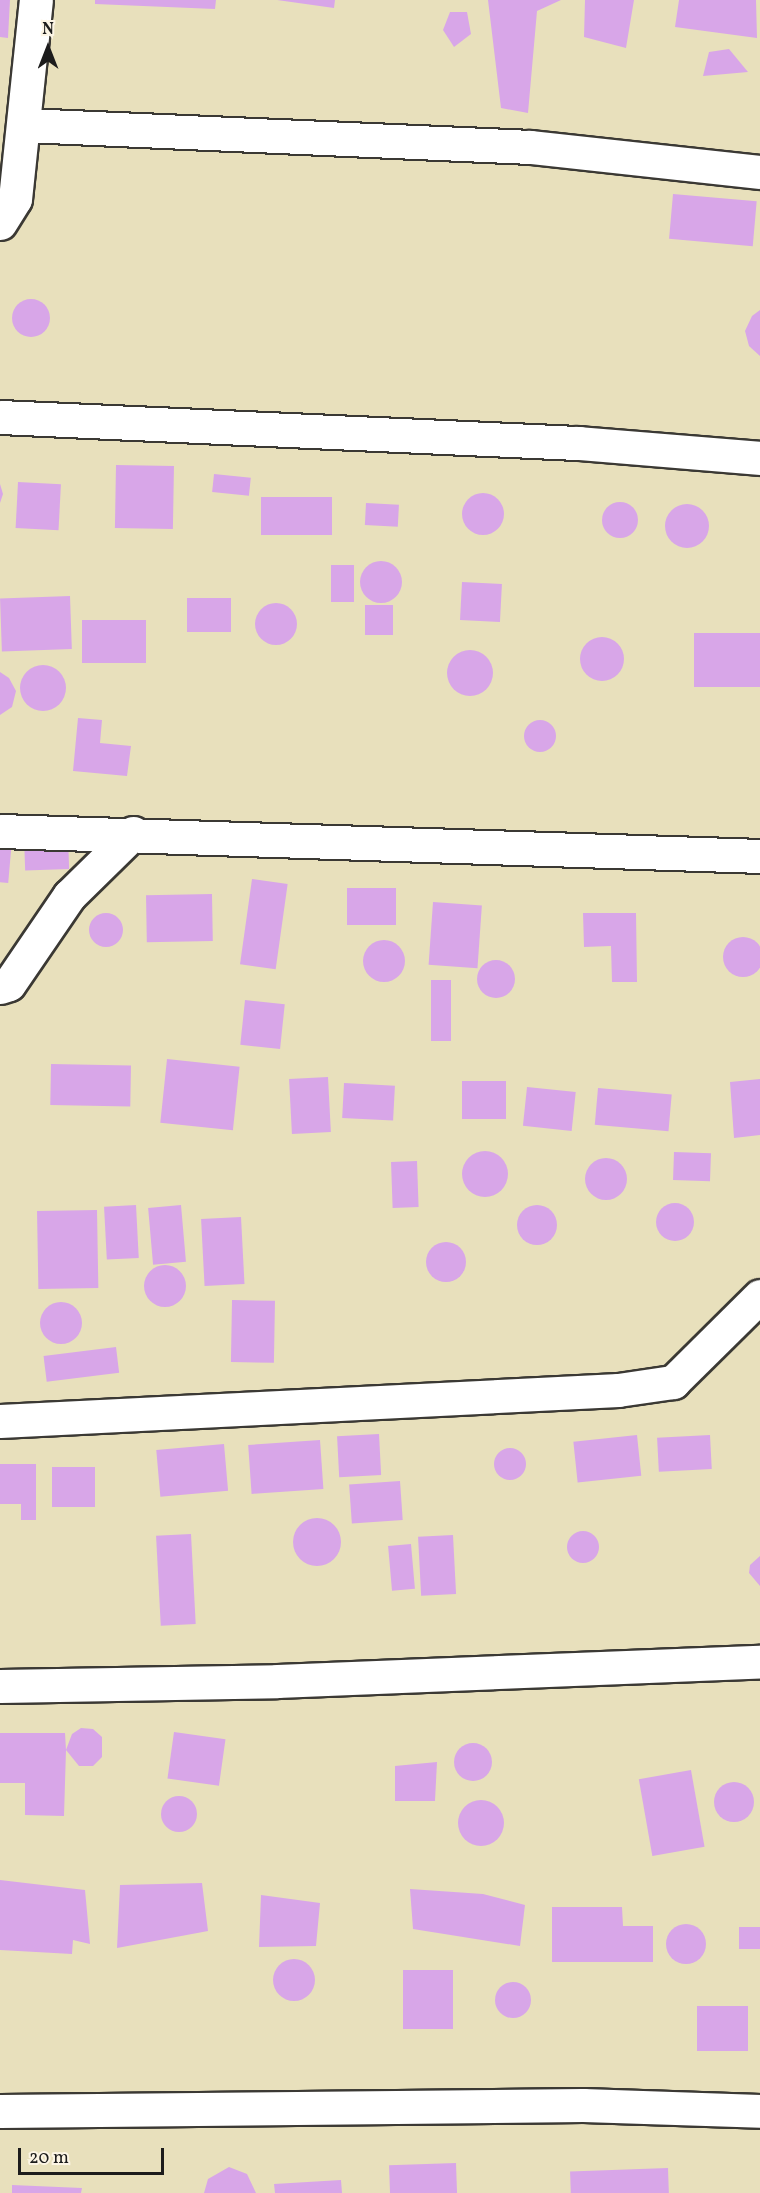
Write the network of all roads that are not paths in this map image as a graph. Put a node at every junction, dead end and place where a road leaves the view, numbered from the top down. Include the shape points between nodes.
1 (36, 0) edge
2 (25, 125) junction
3 (760, 172) edge
4 (0, 223) edge
5 (0, 417) edge
6 (760, 458) edge
7 (0, 831) edge
8 (133, 833) junction
9 (760, 856) edge
10 (0, 987) edge
11 (760, 1296) edge
12 (0, 1421) edge
13 (760, 1662) edge
14 (0, 1686) edge
15 (0, 2111) edge
16 (760, 2111) edge

1 - 2 street
2 - 3 street via 530,147
2 - 4 street via 15,199
5 - 6 street via 578,443
7 - 8 street
8 - 9 street
8 - 10 street via 69,896 9,984
11 - 12 street via 673,1382 618,1390
13 - 14 street via 277,1681
15 - 16 street via 583,2105

